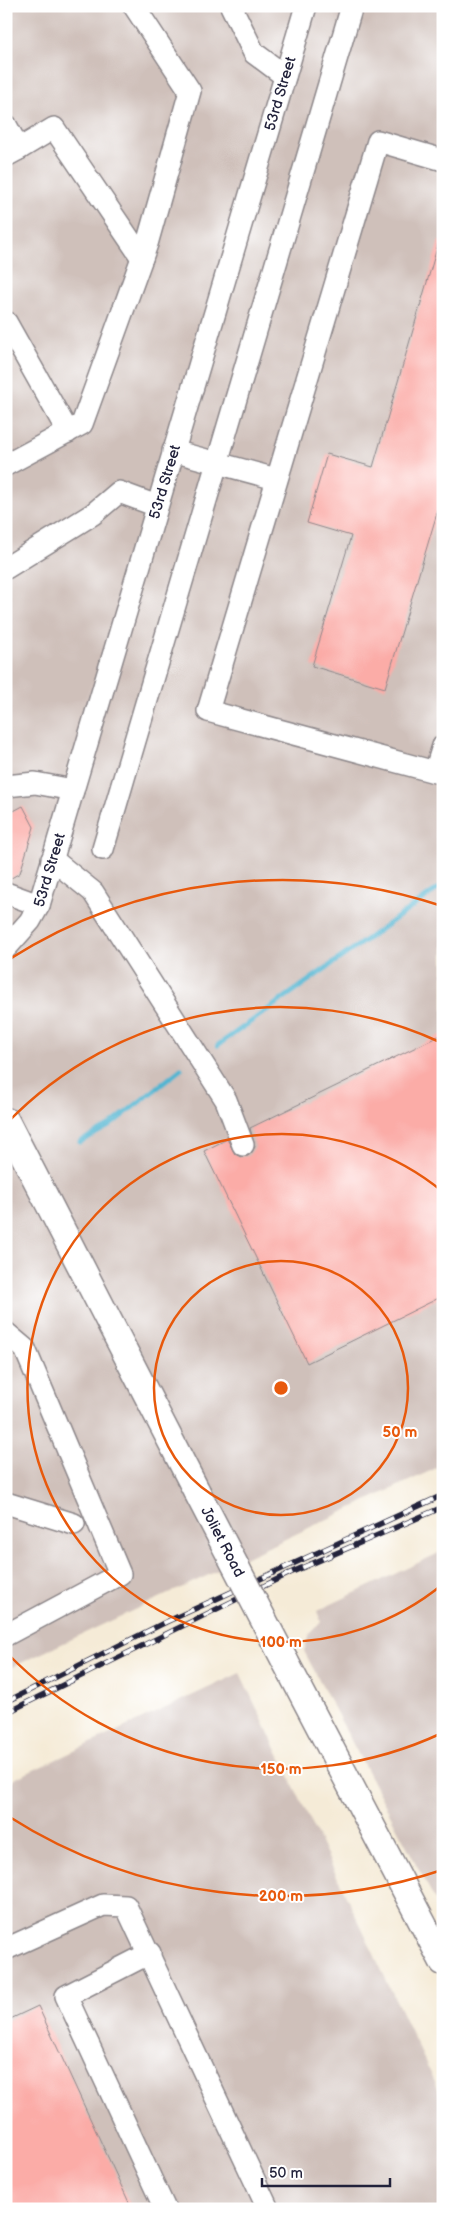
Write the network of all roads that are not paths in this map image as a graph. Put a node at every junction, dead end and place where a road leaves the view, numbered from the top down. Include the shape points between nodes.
1 (134, 6) edge
2 (231, 6) edge
3 (306, 6) edge
4 (352, 6) edge
5 (286, 76) junction
6 (6, 125) edge
7 (13, 153) edge
8 (443, 160) edge
9 (142, 258) junction
10 (6, 322) edge
11 (68, 432) junction
12 (174, 451) junction
13 (216, 463) junction
14 (6, 465) edge
15 (276, 480) junction
16 (157, 506) junction
17 (6, 568) edge
18 (443, 746) edge
19 (439, 771) edge
20 (6, 786) edge
21 (73, 790) junction
22 (103, 849) dead end
23 (52, 858) junction
24 (6, 893) edge
25 (39, 905) junction
26 (6, 948) edge
27 (6, 1121) edge
28 (243, 1145) dead end
29 (6, 1333) edge
30 (6, 1503) edge
31 (74, 1524) dead end
32 (6, 1635) edge
33 (6, 1949) edge
34 (150, 1953) junction
35 (443, 1962) edge
36 (165, 2209) edge
37 (268, 2209) edge

1 - 9 street via 190,91
2 - 5 street via 254,53
3 - 5 street, 53rd Street
4 - 13 street
5 - 12 street, 53rd Street
6 - 7 street
7 - 9 street via 54,128
8 - 15 street via 378,141
9 - 11 street via 82,424
10 - 11 street
11 - 14 street
12 - 13 street
12 - 16 street, 53rd Street
13 - 15 street
13 - 22 street
15 - 19 street via 208,711
16 - 17 street via 118,492 93,514
16 - 21 street, 53rd Street
18 - 19 street
20 - 21 street via 34,783
21 - 23 street, 53rd Street
23 - 25 street, 53rd Street
23 - 28 street via 93,892 226,1100
24 - 25 street
25 - 26 street, 53rd Street via 30,921
27 - 35 main road, Joliet Road, bridge
29 - 32 street via 24,1349 120,1574
30 - 31 street
33 - 34 street via 103,1905 126,1906
34 - 36 street via 66,1996
34 - 37 street

